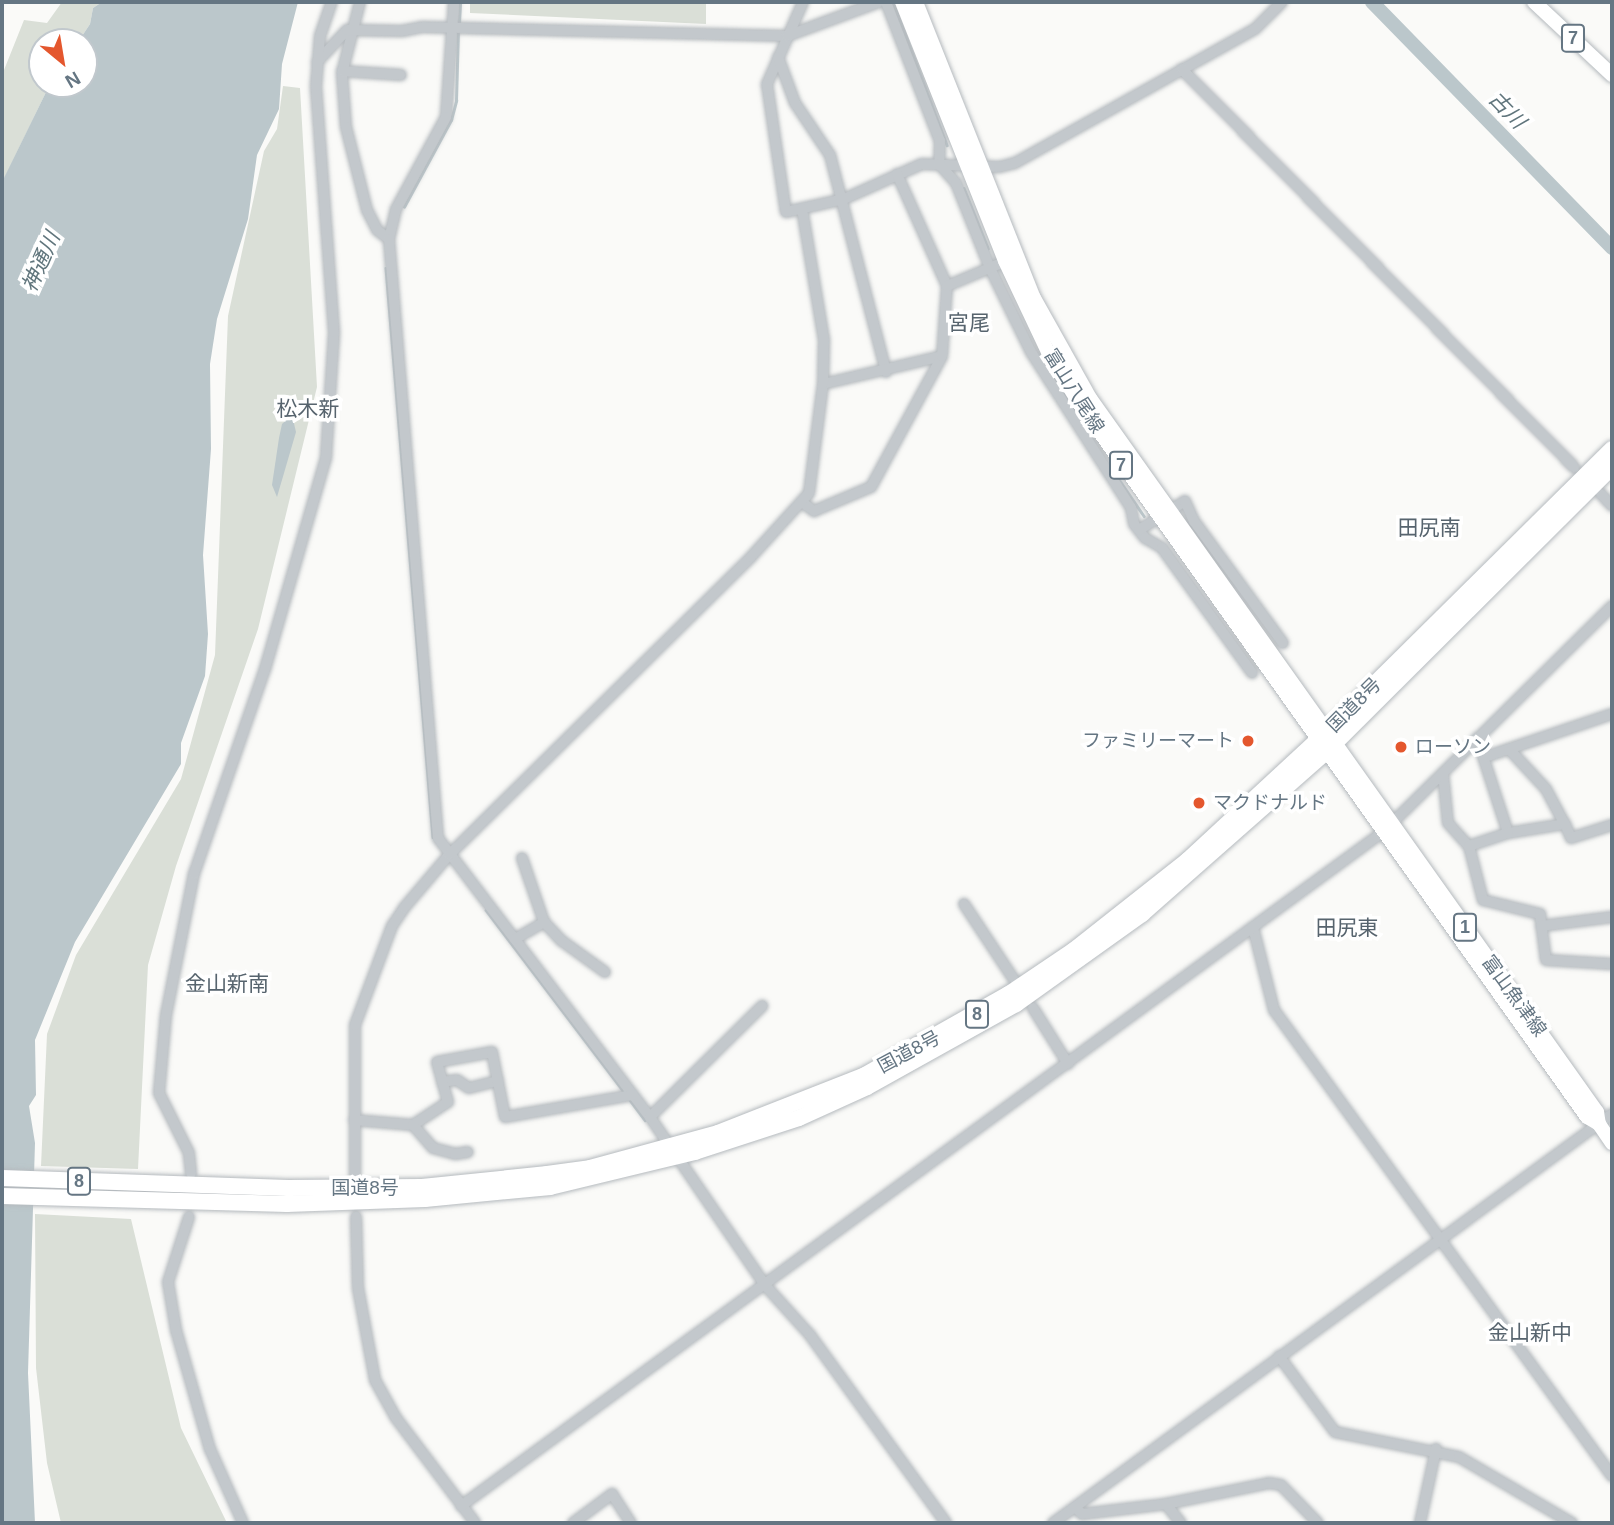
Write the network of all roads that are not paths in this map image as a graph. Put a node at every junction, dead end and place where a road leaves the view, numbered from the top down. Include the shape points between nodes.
1 (332, 2) edge
2 (360, 2) edge
3 (454, 2) edge
4 (803, 2) edge
5 (879, 2) edge
6 (886, 2) edge
7 (902, 2) edge
8 (916, 2) edge
9 (1282, 2) edge
10 (1534, 2) edge
11 (353, 29) junction
12 (454, 29) junction
13 (787, 36) junction
14 (778, 57) junction
15 (317, 62) junction
16 (1182, 69) junction
17 (342, 71) junction
18 (401, 75) dead end
19 (1612, 75) edge
20 (939, 164) junction
21 (973, 166) junction
22 (897, 174) junction
23 (844, 200) junction
24 (803, 209) junction
25 (389, 239) junction
26 (1011, 259) junction
27 (990, 268) junction
28 (947, 286) junction
29 (942, 356) junction
30 (886, 372) junction
31 (823, 384) junction
32 (1612, 449) edge
33 (1574, 467) dead end
34 (1612, 467) edge
35 (1601, 494) dead end
36 (803, 503) junction
37 (1612, 506) edge
38 (1162, 514) junction
39 (1139, 530) junction
40 (1612, 606) edge
41 (1283, 643) dead end
42 (1252, 673) dead end
43 (1612, 714) edge
44 (1477, 738) junction
45 (1326, 742) junction
46 (1509, 749) junction
47 (1485, 757) junction
48 (1443, 773) junction
49 (1565, 824) junction
50 (1612, 825) edge
51 (1387, 828) junction
52 (1508, 833) junction
53 (1469, 846) junction
54 (449, 855) junction
55 (522, 858) dead end
56 (964, 904) dead end
57 (1612, 917) edge
58 (544, 922) junction
59 (1541, 926) junction
60 (1253, 927) junction
61 (515, 939) junction
62 (1612, 964) edge
63 (605, 972) dead end
64 (1013, 978) dead end
65 (762, 1006) dead end
66 (1033, 1008) dead end
67 (1068, 1064) junction
68 (498, 1081) junction
69 (442, 1082) junction
70 (634, 1095) junction
71 (1612, 1114) edge
72 (650, 1117) junction
73 (354, 1120) junction
74 (1599, 1124) junction
75 (413, 1125) junction
76 (1612, 1143) edge
77 (468, 1152) dead end
78 (674, 1152) junction
79 (191, 1173) dead end
80 (355, 1176) dead end
81 (2, 1178) edge
82 (2, 1196) edge
83 (189, 1217) dead end
84 (356, 1217) dead end
85 (1441, 1239) junction
86 (765, 1285) junction
87 (1279, 1356) junction
88 (1436, 1449) junction
89 (1612, 1476) edge
90 (1166, 1504) junction
91 (461, 1506) junction
92 (1075, 1507) junction
93 (243, 1523) edge
94 (474, 1523) edge
95 (573, 1523) edge
96 (631, 1523) edge
97 (946, 1523) edge
98 (1053, 1523) edge
99 (1181, 1523) edge
100 (1318, 1523) edge
101 (1420, 1523) edge
102 (1572, 1523) edge

1 - 15 street
2 - 11 street
3 - 12 street
4 - 13 street
5 - 13 street
6 - 20 street via 940,141
7 - 21 main road, 富山八尾線 / 7
8 - 21 main road, 富山八尾線 / 7
9 - 16 street via 1255,29
10 - 19 main road, 7
11 - 12 street
11 - 15 street
11 - 17 street
12 - 13 street
12 - 25 street via 446,117 396,209
13 - 14 street
14 - 23 street via 796,103 830,155
14 - 24 street via 767,84 786,212
15 - 79 street via 317,148 334,332 326,457 265,669 194,874 166,1015 159,1093 188,1153
16 - 21 street via 1015,163
16 - 33 street
17 - 18 street
17 - 25 street via 352,165 367,210 377,230
20 - 21 street
20 - 22 street via 922,164
20 - 27 street via 956,183
21 - 26 main road, 富山八尾線 / 7
22 - 23 street
22 - 28 street
23 - 24 street
23 - 30 street
24 - 31 street via 824,340
25 - 54 street via 435,827
26 - 27 street
26 - 38 main road, 富山八尾線 / 7 via 1048,352
27 - 28 street
27 - 39 street via 1031,352 1131,508
28 - 29 street
29 - 30 street
29 - 36 street via 871,487 814,510
30 - 31 street
31 - 36 street via 812,475
32 - 45 highway, 国道8号 / 8
34 - 45 highway, 国道8号 / 8
35 - 37 street
36 - 54 street
38 - 39 street
38 - 41 street via 1185,501 1194,522
38 - 45 main road, 富山八尾線 / 7
39 - 42 street via 1163,548
40 - 44 street
43 - 46 street
44 - 47 street
44 - 48 street
45 - 51 main road, 富山魚津線 / 1
45 - 78 highway, 国道8号 / 8 via 1142,914 1016,1004 867,1087 799,1118
46 - 47 street
46 - 49 street via 1546,789
47 - 52 street
48 - 51 street
48 - 53 street via 1448,823
49 - 50 street via 1571,838
49 - 52 street
51 - 60 street
51 - 74 main road, 富山魚津線 / 1 via 1587,1117
52 - 53 street
53 - 59 street via 1483,900 1541,914
54 - 61 street
54 - 73 street via 392,926 370,983 355,1025
55 - 58 street
56 - 64 street
57 - 59 street
58 - 61 street
58 - 63 street
59 - 62 street via 1546,960
60 - 67 street
60 - 85 street via 1274,1010
61 - 70 street
65 - 72 street
66 - 67 street
67 - 86 street
68 - 69 street via 469,1088 457,1080
68 - 69 street via 492,1052 437,1062
68 - 70 street via 505,1117
69 - 75 street via 448,1102
70 - 72 street
71 - 74 street
72 - 78 street
73 - 75 street
73 - 80 street
74 - 76 main road, 富山魚津線 / 1
74 - 85 street
75 - 77 street via 433,1148
78 - 81 highway, 国道8号 / 8 via 590,1168 422,1187
78 - 82 highway, 国道8号 / 8 via 577,1181 485,1194 287,1204
78 - 86 street
83 - 93 street via 168,1282 176,1328 210,1449
84 - 91 street via 358,1288 375,1380 396,1418
85 - 87 street
85 - 89 street
86 - 91 street
86 - 97 street via 810,1335
87 - 88 street via 1335,1432
87 - 92 street
88 - 101 street
88 - 102 street via 1459,1457
90 - 92 street via 1082,1514
90 - 99 street
90 - 100 street via 1269,1483 1280,1485
91 - 94 street
92 - 98 street
95 - 96 street via 612,1494

